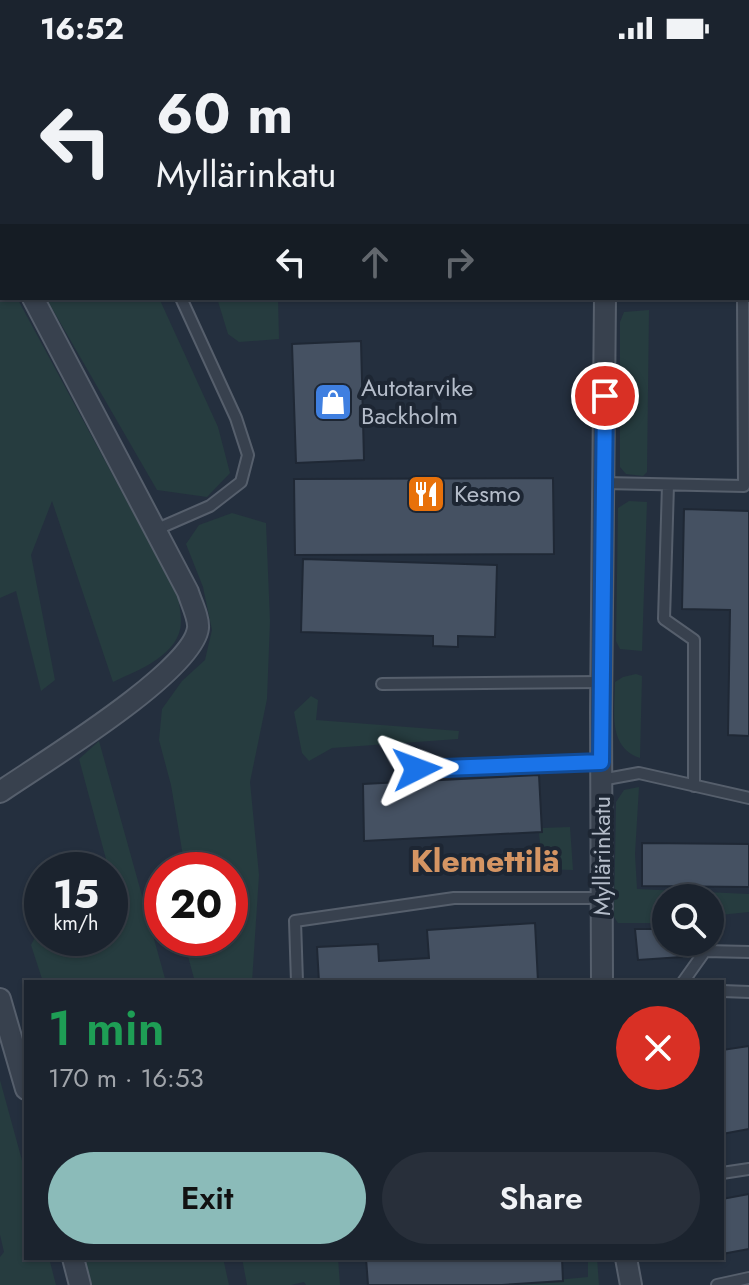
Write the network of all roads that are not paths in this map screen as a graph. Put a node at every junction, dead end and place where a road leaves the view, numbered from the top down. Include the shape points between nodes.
1 (34, 300) edge
2 (182, 300) edge
3 (605, 300) edge
4 (747, 300) edge
5 (604, 483) junction
6 (668, 485) junction
7 (155, 530) junction
8 (602, 682) junction
9 (382, 684) dead end
10 (417, 769) dead end
11 (601, 771) junction
12 (694, 786) junction
13 (0, 792) edge
14 (749, 798) edge
15 (602, 898) junction
16 (749, 952) edge
17 (297, 980) edge
18 (602, 980) edge
19 (684, 980) edge
20 (724, 991) edge
21 (749, 992) edge
22 (0, 999) edge
23 (24, 1082) edge
24 (749, 1169) edge
25 (724, 1173) edge
26 (74, 1260) edge
27 (626, 1260) edge
28 (749, 1278) edge
29 (80, 1285) edge
30 (631, 1285) edge
31 (717, 1285) edge

1 - 7 street
2 - 7 lane via 248,455 241,482 210,506
3 - 5 street, Myllärinkatu
4 - 6 lane via 744,486
5 - 6 lane
5 - 8 street, Myllärinkatu
6 - 12 lane via 664,619 694,640
7 - 13 street via 188,592 198,627 189,649 146,691
8 - 9 lane
8 - 11 street, Myllärinkatu
10 - 11 lane
11 - 12 lane via 639,773
11 - 15 street, Myllärinkatu
12 - 14 lane
15 - 17 lane via 454,898 295,921
15 - 18 street, Myllärinkatu
16 - 19 lane via 705,951
20 - 21 lane
22 - 23 street
24 - 25 lane
26 - 29 street
27 - 30 street
28 - 31 lane

